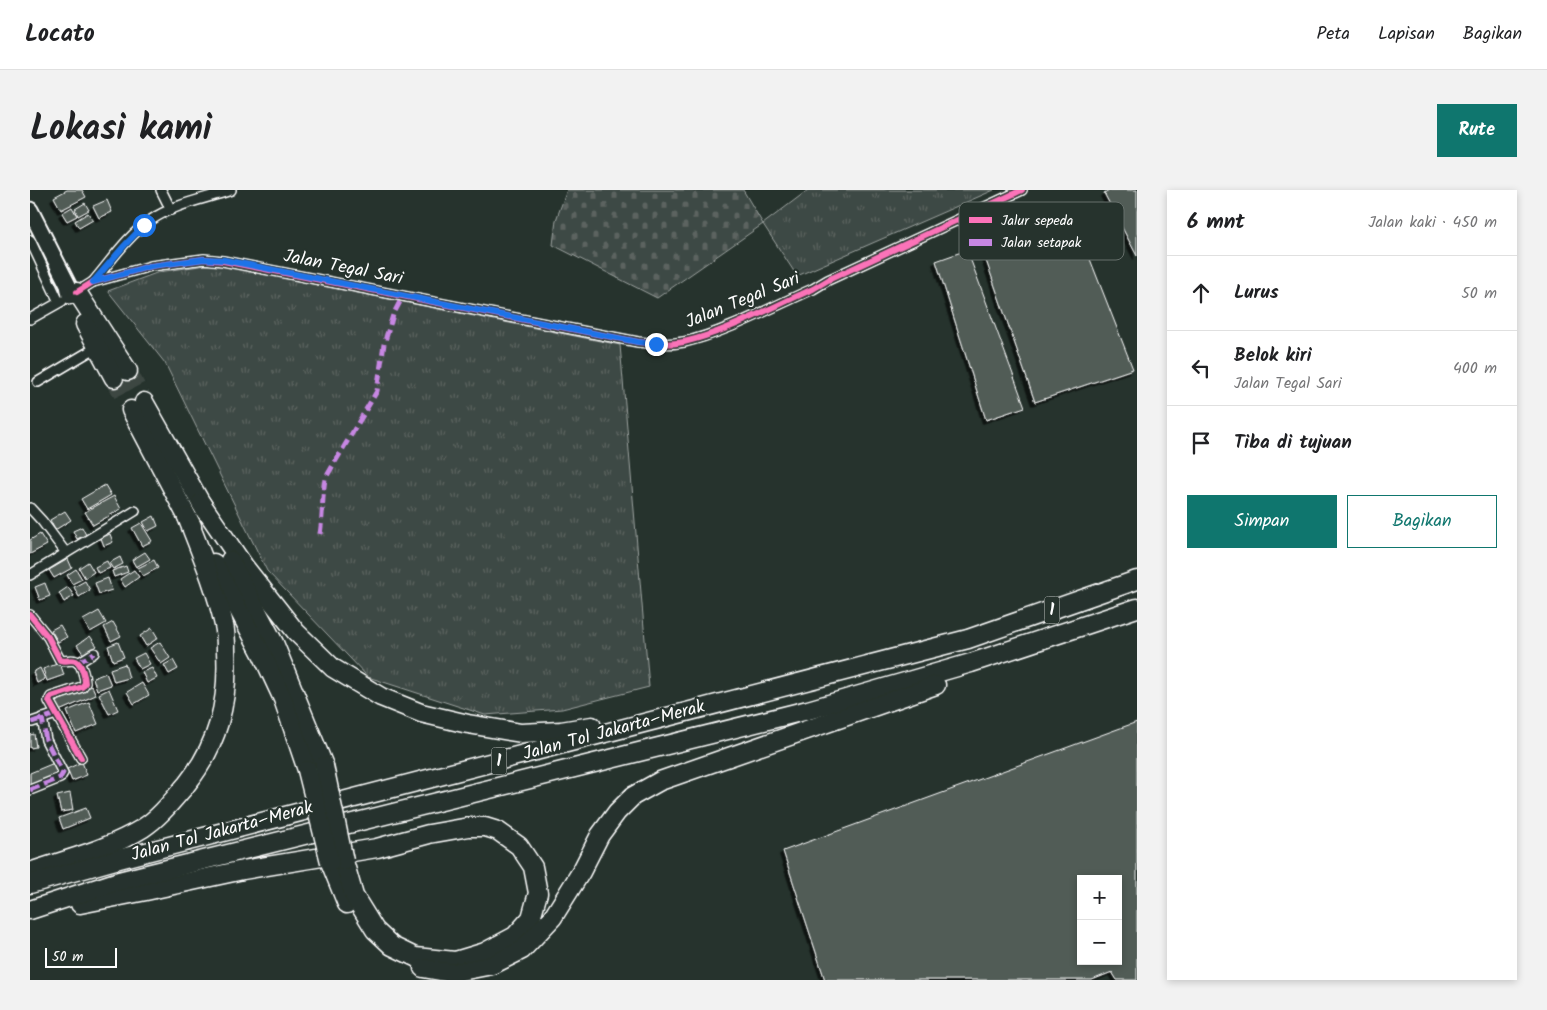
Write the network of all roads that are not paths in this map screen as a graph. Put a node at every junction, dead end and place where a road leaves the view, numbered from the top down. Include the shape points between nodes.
1 (162, 190) edge
2 (231, 190) edge
3 (1022, 190) edge
4 (996, 202) edge
5 (30, 210) edge
6 (171, 210) junction
7 (959, 219) edge
8 (30, 240) edge
9 (93, 282) junction
10 (68, 294) junction
11 (30, 319) edge
12 (97, 347) junction
13 (38, 382) dead end
14 (201, 503) junction
15 (30, 508) edge
16 (136, 511) dead end
17 (187, 518) junction
18 (66, 554) junction
19 (30, 575) edge
20 (1137, 581) edge
21 (1137, 608) edge
22 (30, 615) edge
23 (968, 639) junction
24 (94, 653) dead end
25 (78, 663) junction
26 (970, 663) junction
27 (56, 714) junction
28 (42, 718) junction
29 (32, 722) dead end
30 (81, 758) dead end
31 (316, 768) junction
32 (30, 790) edge
33 (337, 861) junction
34 (30, 872) edge
35 (30, 884) edge
36 (30, 911) edge

1 - 6 street
2 - 6 street
3 - 4 street, Jalan Tegal Sari
5 - 10 highway
6 - 9 street via 144,225
7 - 9 street, Jalan Tegal Sari via 718,331 672,343 638,342 224,260 204,259 151,266
8 - 10 street
9 - 10 street, Jalan Tegal Sari
10 - 11 street, Jalan Tegal Sari
10 - 12 highway
10 - 12 highway via 121,375
12 - 13 street
14 - 17 highway via 138,406
14 - 23 highway via 244,566 290,624 333,668 380,697 420,713 468,724 521,733 598,725
14 - 31 highway via 274,643
15 - 18 street
16 - 18 street
17 - 31 highway via 262,654
17 - 34 highway via 213,583 225,627 228,675 224,707 207,756 170,804 145,827 114,843
18 - 19 street
20 - 23 highway, Jalan Tol Jakarta–Merak / 1
21 - 26 highway, Jalan Tol Jakarta–Merak / 1
22 - 25 street via 48,637 60,660
23 - 35 highway, Jalan Tol Jakarta–Merak / 1
24 - 25 street
25 - 27 street via 85,684 49,699
26 - 33 highway via 939,684 660,781 633,796 600,835 553,918 522,950 492,965 451,973 409,966 386,954 366,935 344,900
26 - 36 highway, Jalan Tol Jakarta–Merak / 1 via 808,710 119,882
27 - 28 street
27 - 30 street
28 - 29 street
28 - 32 street via 46,740 63,773 60,778
31 - 33 highway, bridge
33 - 36 highway via 375,930 392,946 415,957 455,961 485,952 515,936 530,918 538,893 533,867 519,846 498,831 469,827 377,848

